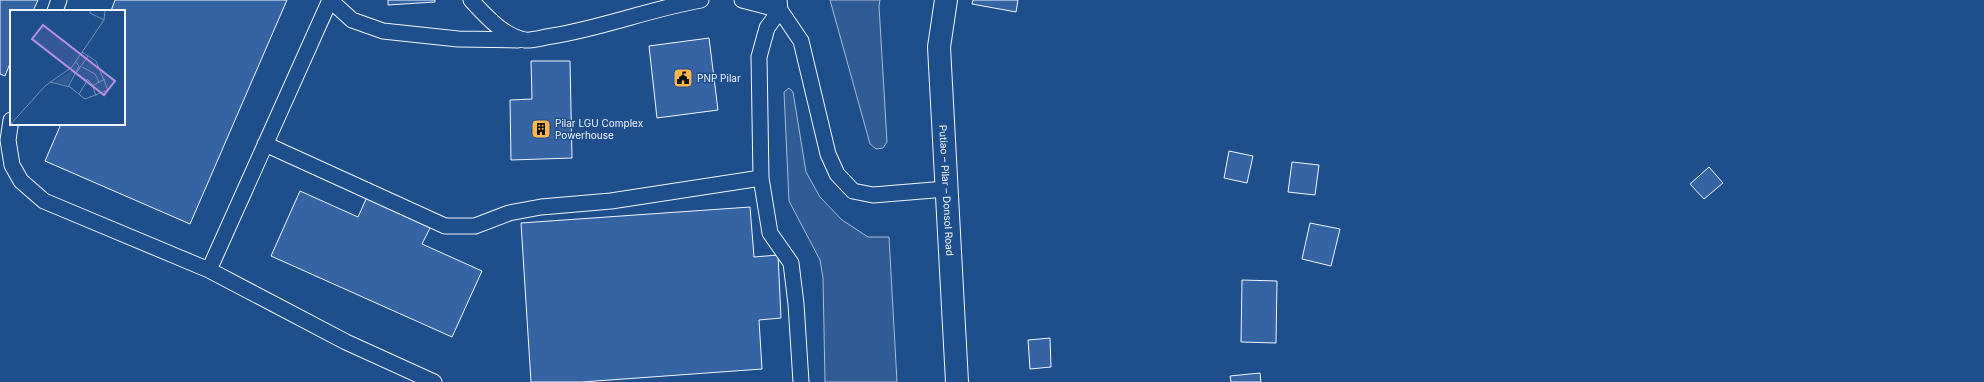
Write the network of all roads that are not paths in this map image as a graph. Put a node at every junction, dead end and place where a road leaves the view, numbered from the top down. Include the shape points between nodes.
1 (60, 0) edge
2 (330, 0) edge
3 (472, 0) edge
4 (701, 0) edge
5 (742, 0) edge
6 (946, 0) edge
7 (779, 5) edge
8 (55, 10) edge
9 (525, 40) junction
10 (10, 125) edge
11 (265, 144) junction
12 (761, 178) junction
13 (946, 189) junction
14 (209, 270) junction
15 (434, 382) edge
16 (801, 382) edge
17 (957, 382) edge

1 - 8 lane
2 - 9 lane via 352,20 383,31 458,39
2 - 11 lane
3 - 9 lane via 506,32
4 - 9 lane via 572,33
5 - 7 lane
6 - 13 main road, Putiao – Pilar – Donsol Road via 939,47
7 - 12 lane via 766,28 759,57
7 - 13 lane via 801,41 828,154 837,174 853,191 873,196
10 - 14 lane via 8,140 12,165 21,180 44,201
11 - 12 lane via 445,226 475,226 510,213 540,207 611,201
11 - 14 lane
12 - 16 lane via 770,233 791,263
13 - 17 main road, Putiao – Pilar – Donsol Road
14 - 15 lane via 346,342

